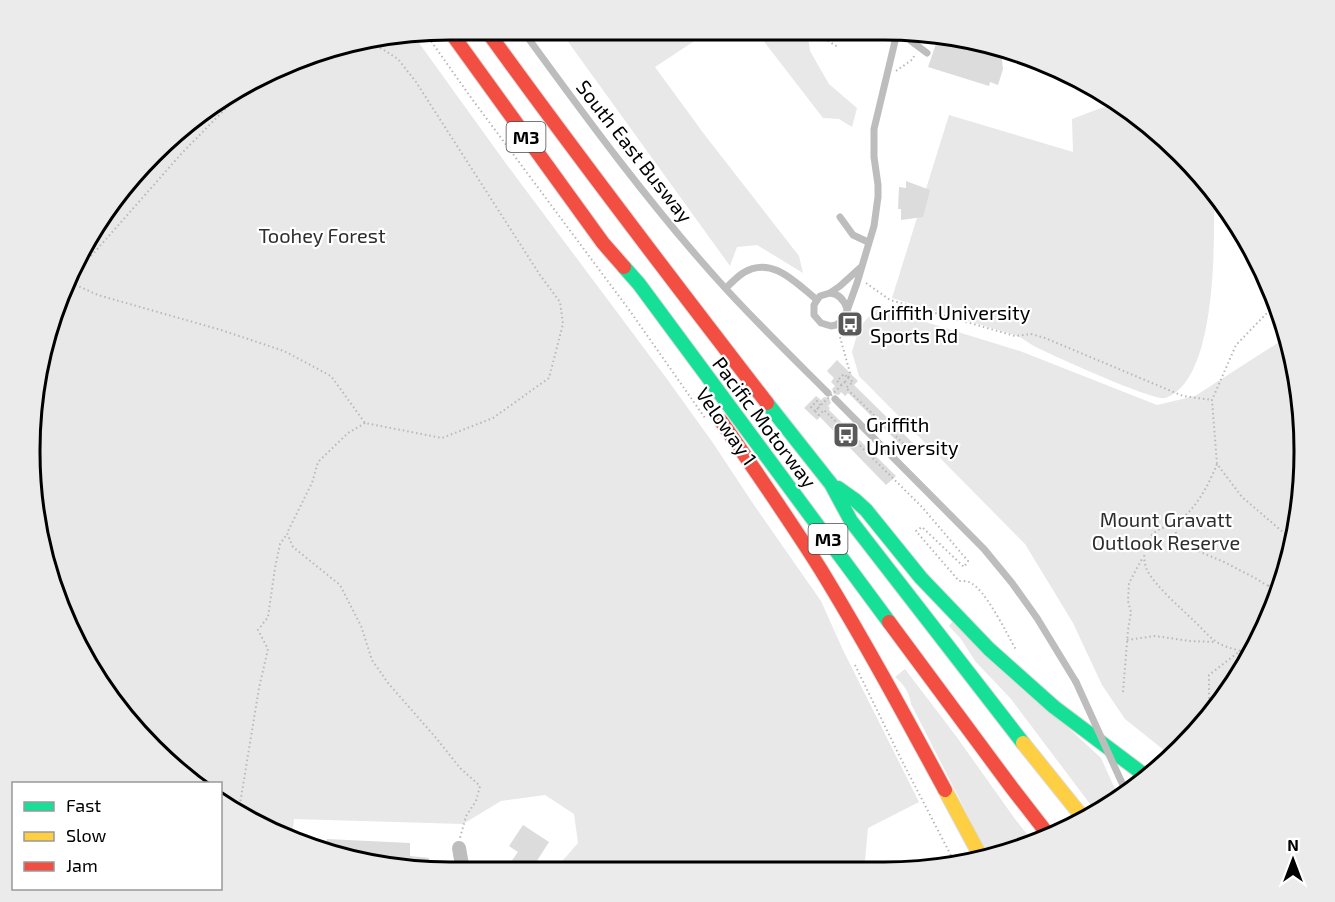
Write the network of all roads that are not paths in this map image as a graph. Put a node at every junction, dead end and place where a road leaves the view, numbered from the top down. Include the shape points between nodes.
1 (455, 40) edge
2 (494, 40) edge
3 (531, 40) edge
4 (895, 40) edge
5 (911, 41) edge
6 (927, 53) dead end
7 (840, 216) dead end
8 (868, 242) junction
9 (603, 243) junction
10 (861, 267) junction
11 (726, 288) junction
12 (830, 293) junction
13 (630, 295) dead end
14 (817, 300) junction
15 (847, 309) junction
16 (828, 393) dead end
17 (835, 399) dead end
18 (712, 409) dead end
19 (831, 484) junction
20 (1140, 772) edge
21 (1123, 785) edge
22 (1079, 812) edge
23 (1044, 829) edge
24 (459, 848) road end
25 (978, 851) edge
26 (461, 862) edge

1 - 9 highway, Pacific Motorway / M3
2 - 19 highway, Pacific Motorway / M3 via 676,286
3 - 11 lane, South East Busway via 664,217
4 - 8 lane via 873,129 878,197
5 - 6 lane
7 - 8 lane via 853,235
8 - 10 lane
9 - 13 highway via 610,266
9 - 23 highway, Pacific Motorway / M3 via 639,284
10 - 12 lane
10 - 15 lane
11 - 14 lane via 757,267 773,268
11 - 16 lane, South East Busway
12 - 14 lane
12 - 15 lane via 843,299
14 - 15 lane via 814,315 825,326 841,322
17 - 21 lane, bridge via 1012,582 1076,682
18 - 25 highway via 833,590
19 - 20 highway via 859,503 936,594 1008,667 1079,728
19 - 22 highway, Pacific Motorway / M3 via 851,521
24 - 26 street

